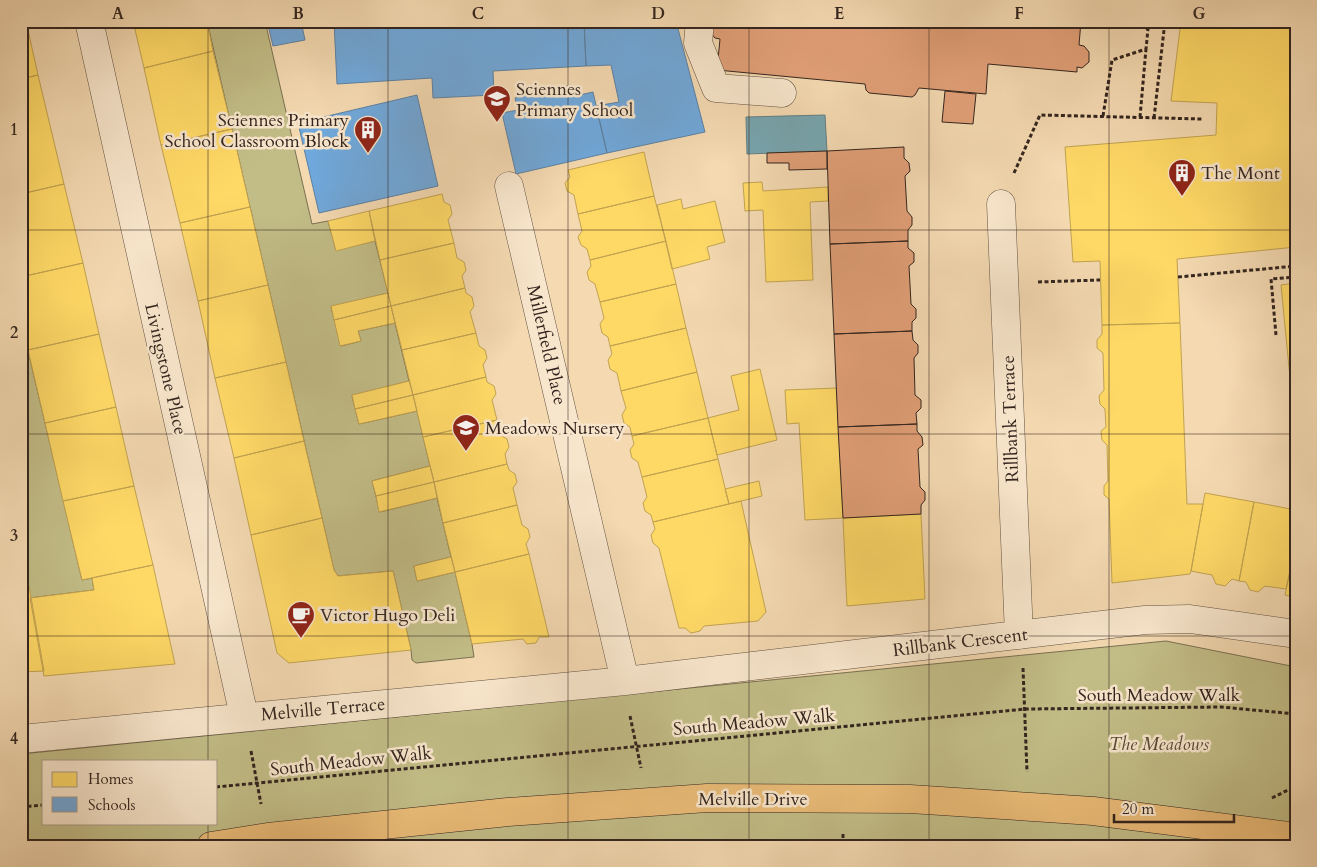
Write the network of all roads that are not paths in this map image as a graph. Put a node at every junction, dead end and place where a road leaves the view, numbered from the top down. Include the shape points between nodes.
1 (89, 21) edge
2 (700, 21) edge
3 (782, 93) dead end
4 (509, 186) dead end
5 (1001, 204) road end
6 (1296, 634) edge
7 (1019, 635) junction
8 (625, 680) junction
9 (244, 716) junction
10 (21, 739) edge
11 (1296, 837) edge
12 (211, 846) edge

1 - 9 street, Livingstone Place
2 - 3 street via 698,43 716,88
4 - 8 street, Millerfield Place
5 - 7 street, Rillbank Terrace
6 - 7 street, Rillbank Crescent via 1190,619 1145,620
7 - 8 street, Rillbank Crescent
8 - 9 street, Melville Terrace
9 - 10 street, Melville Terrace
11 - 12 main road, Melville Drive via 1092,811 939,800 707,798 508,812

